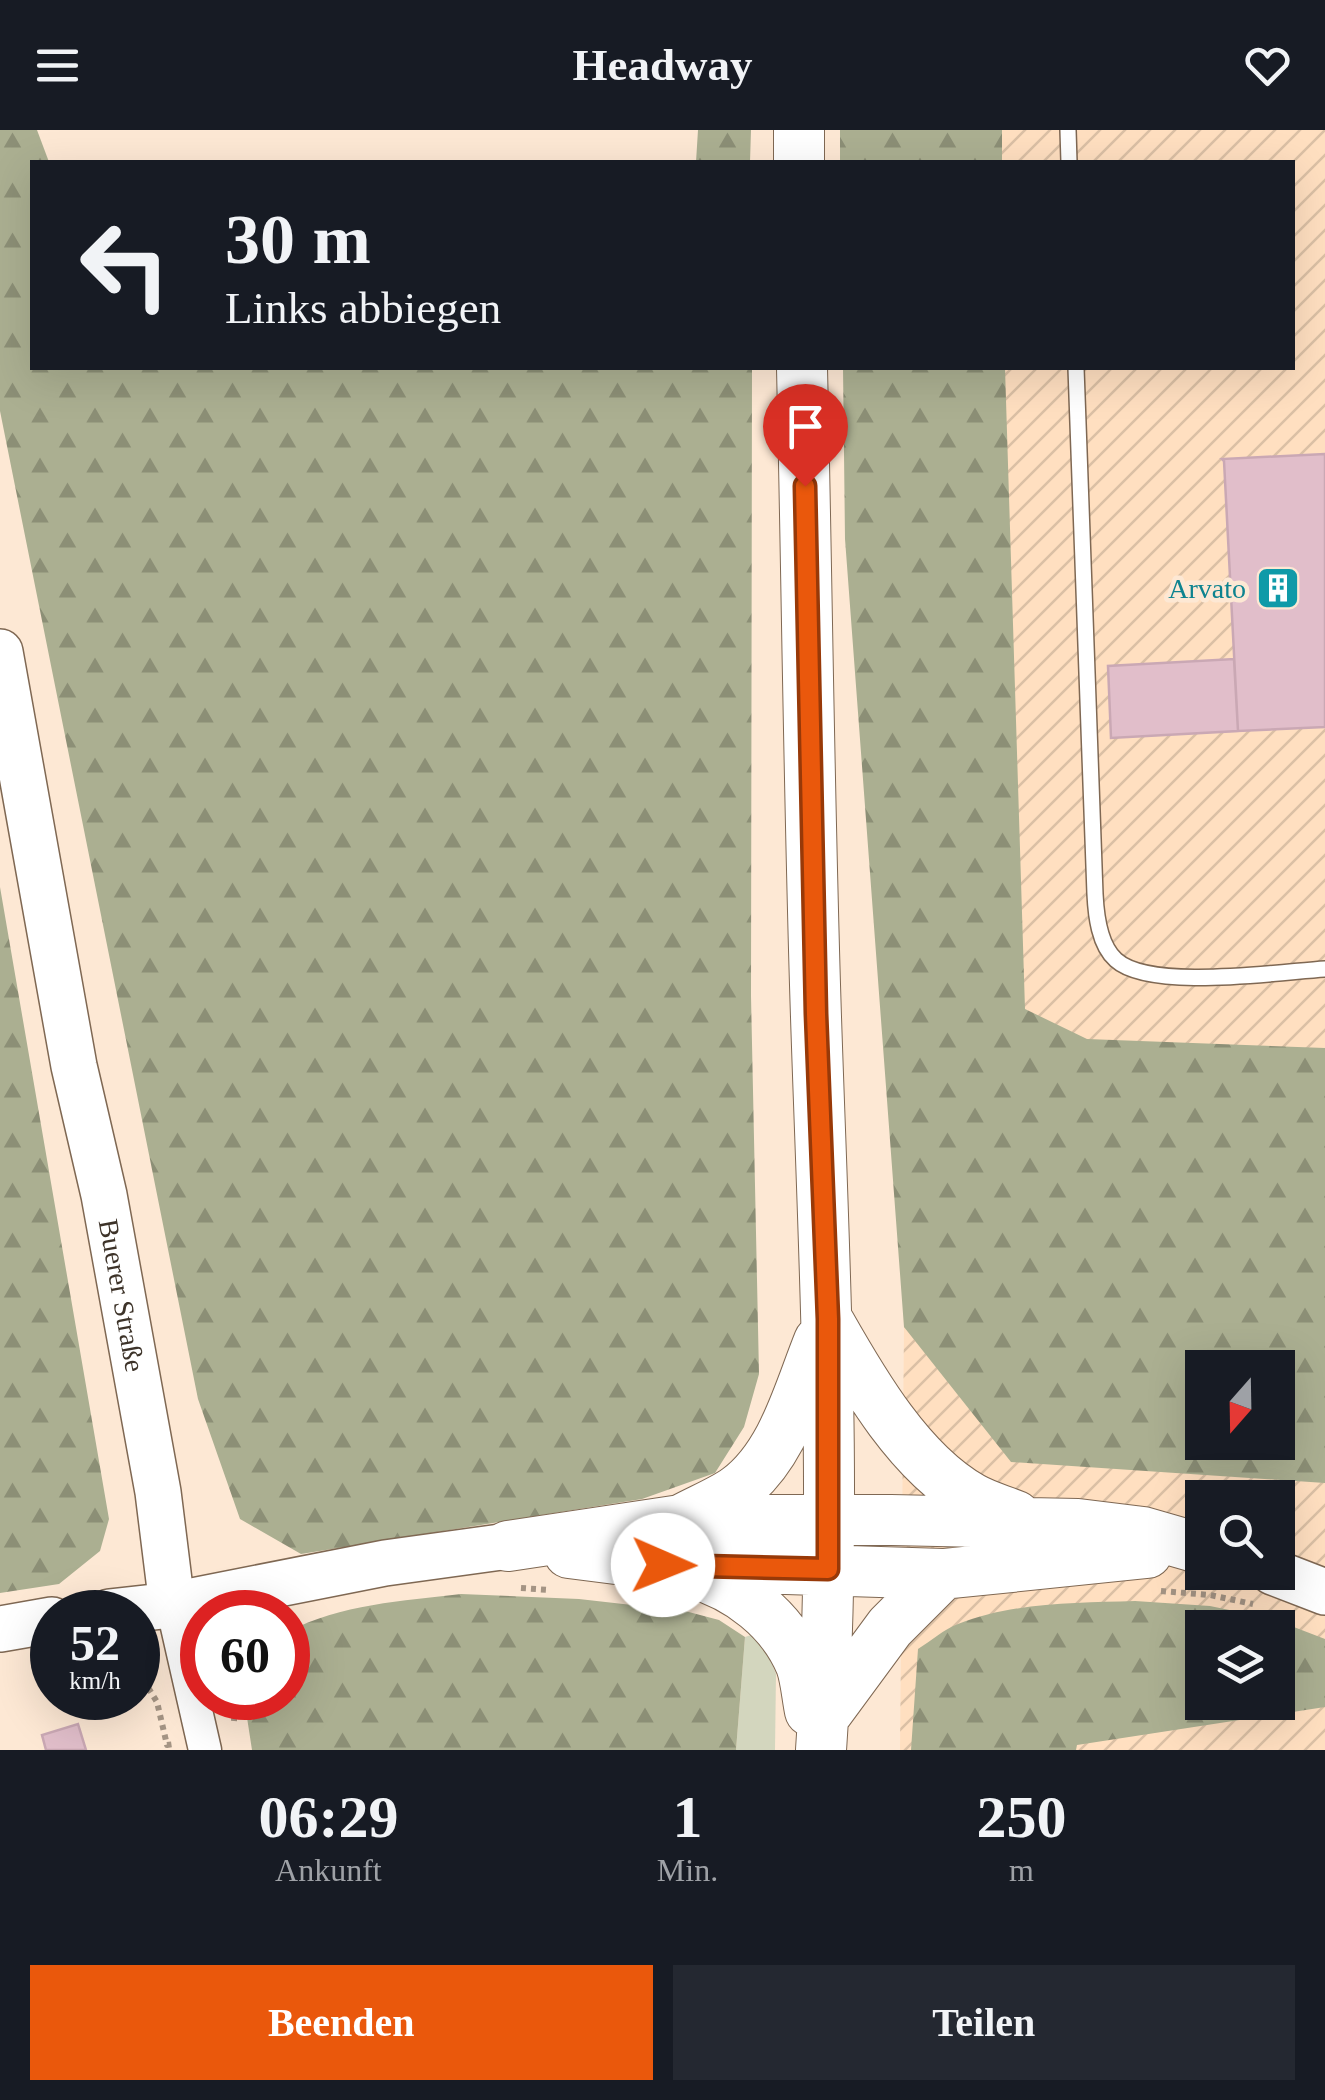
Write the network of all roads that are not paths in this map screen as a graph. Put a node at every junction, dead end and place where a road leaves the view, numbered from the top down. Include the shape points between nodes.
1 (799, 130) edge
2 (1068, 130) edge
3 (798, 160) edge
4 (1069, 160) edge
5 (802, 370) edge
6 (1076, 370) edge
7 (0, 652) edge
8 (1325, 969) edge
9 (828, 1319) junction
10 (682, 1520) junction
11 (1034, 1523) junction
12 (1185, 1544) edge
13 (828, 1545) junction
14 (508, 1546) junction
15 (1185, 1551) edge
16 (663, 1565) junction
17 (943, 1574) junction
18 (1286, 1590) edge
19 (1325, 1592) edge
20 (172, 1604) junction
21 (160, 1606) edge
22 (30, 1623) edge
23 (0, 1628) edge
24 (820, 1739) edge
25 (220, 1742) edge

1 - 3 main road
2 - 4 lane
5 - 9 main road
6 - 8 lane via 1095,894 1104,940 1114,959 1151,976
7 - 20 street, Buerer Straße via 138,1381
9 - 10 main road via 769,1458 736,1491
9 - 11 main road via 870,1393 949,1483
9 - 13 main road
10 - 13 main road
10 - 14 main road
11 - 12 main road via 1143,1532
11 - 13 main road
13 - 16 main road
13 - 17 main road
13 - 24 main road
14 - 16 main road
14 - 20 street
15 - 17 main road
16 - 24 main road via 718,1580 778,1625 801,1666
17 - 24 main road via 890,1627
18 - 19 street
20 - 21 street
20 - 25 street
22 - 23 street

